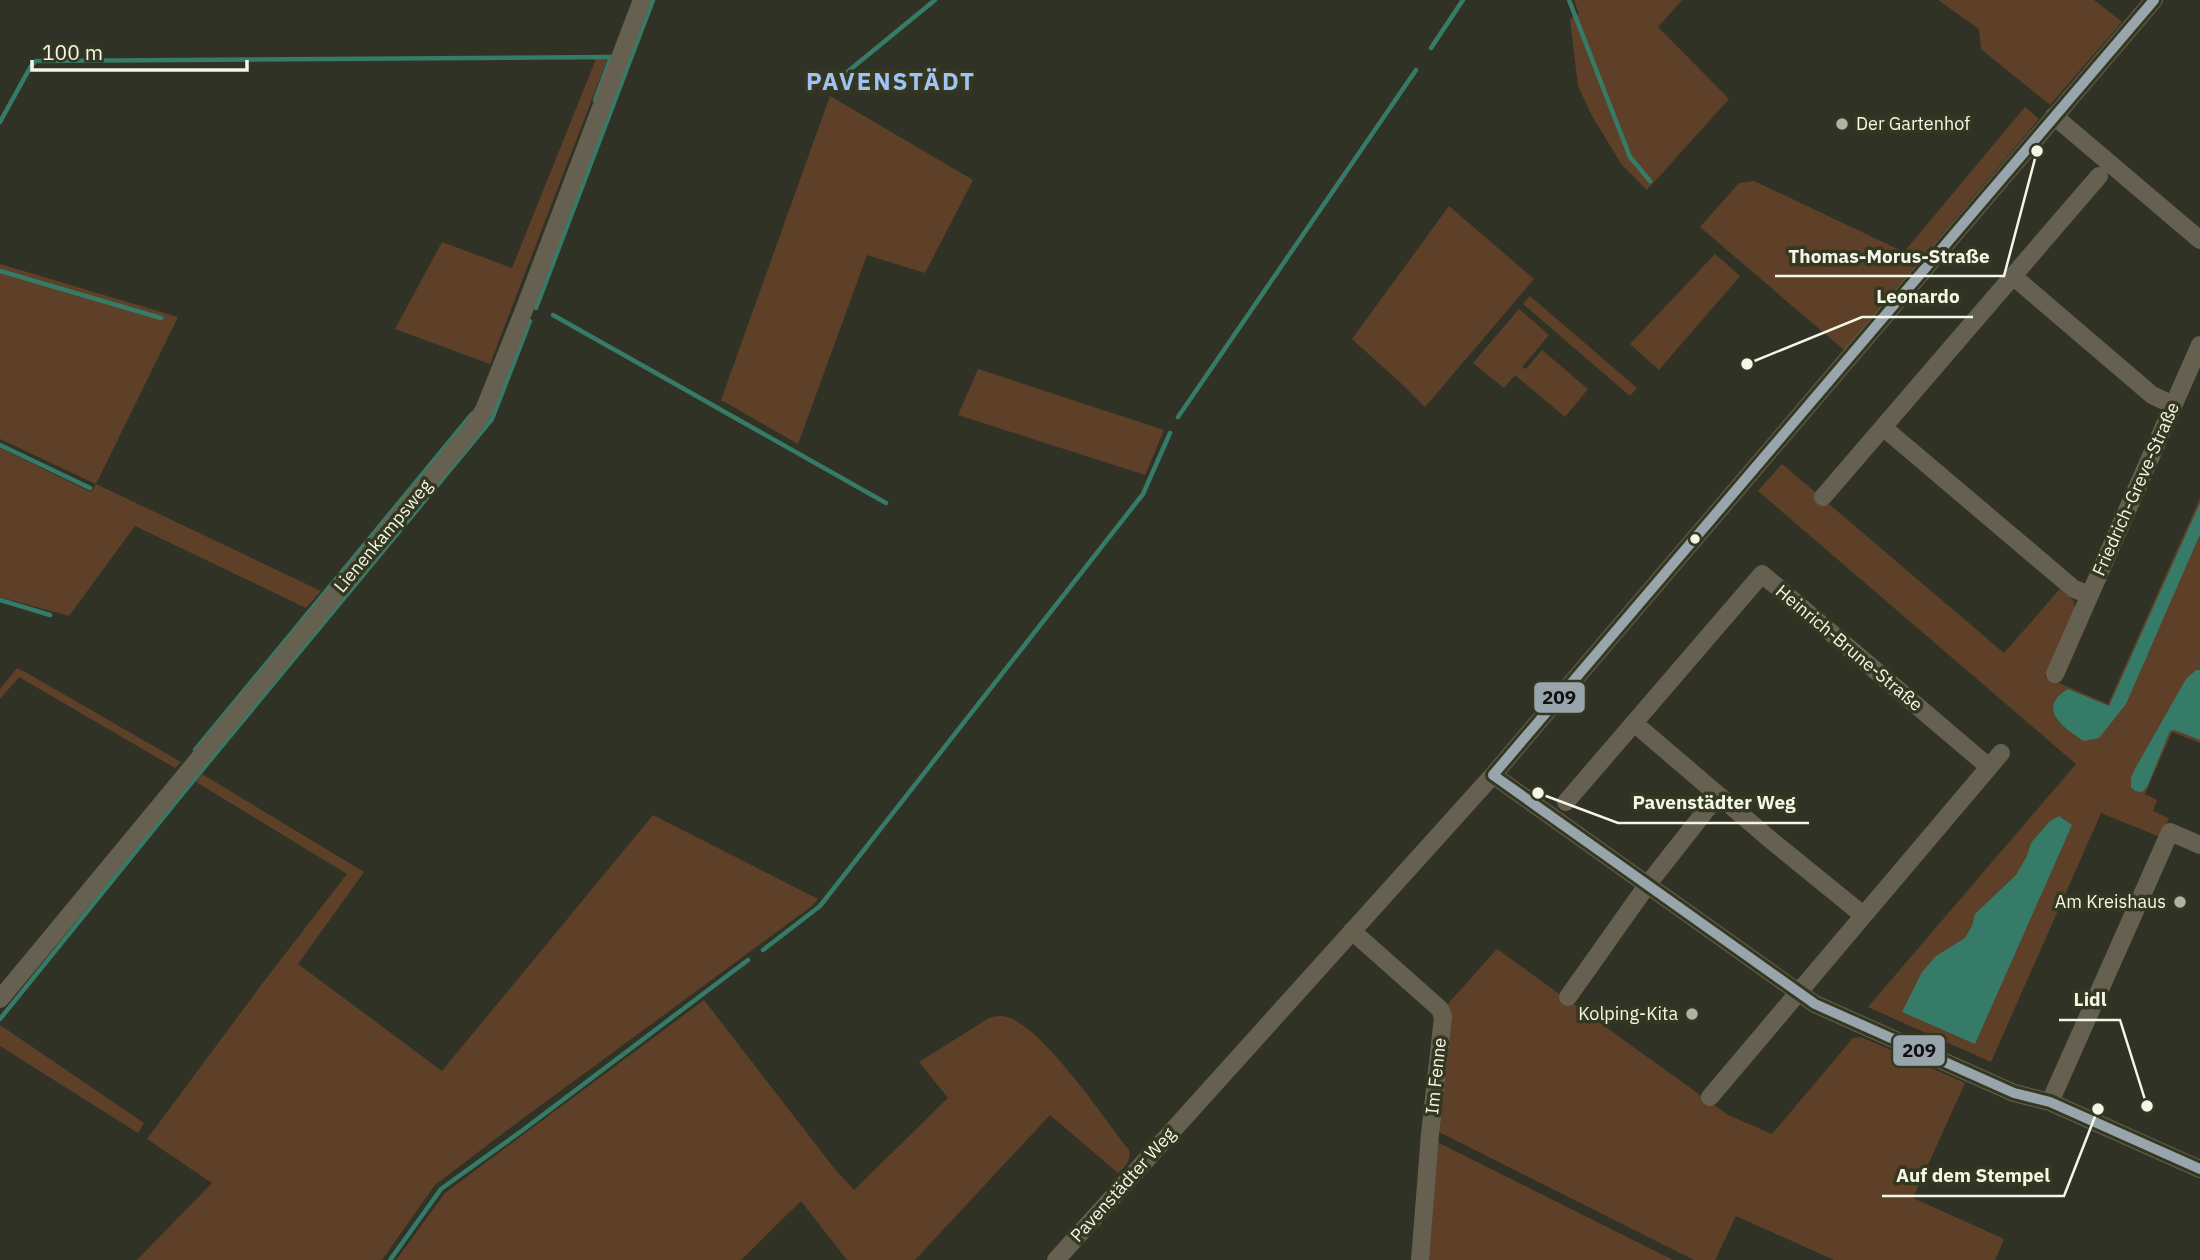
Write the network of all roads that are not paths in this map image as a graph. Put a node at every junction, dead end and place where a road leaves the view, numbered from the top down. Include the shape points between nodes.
1 (642, 0) edge
2 (2154, 0) edge
3 (2054, 116) junction
4 (2099, 176) dead end
5 (2200, 240) edge
6 (2014, 277) junction
7 (2200, 345) edge
8 (2173, 405) junction
9 (1884, 428) junction
10 (1824, 497) dead end
11 (2090, 595) junction
12 (2055, 674) dead end
13 (1634, 723) junction
14 (1493, 775) junction
15 (1718, 795) junction
16 (1566, 802) dead end
17 (2200, 845) edge
18 (1648, 884) junction
19 (1863, 915) junction
20 (1352, 931) junction
21 (1798, 993) junction
22 (1568, 997) dead end
23 (0, 999) edge
24 (1710, 1097) dead end
25 (2050, 1102) junction
26 (2200, 1169) edge
27 (1056, 1260) edge
28 (1420, 1260) edge

1 - 23 street, Lienenkampsweg via 484,410
2 - 3 street, Pavenstädter Weg
3 - 5 street
3 - 14 street, Pavenstädter Weg
4 - 6 street
6 - 8 street via 2152,395
6 - 9 street
7 - 8 street, Friedrich-Greve-Straße
8 - 11 street, Friedrich-Greve-Straße
9 - 10 street
9 - 11 street, Friedrich-Greve-Straße via 2074,589
11 - 12 street, Friedrich-Greve-Straße
13 - 15 street
13 - 16 street, Heinrich-Brune-Straße
13 - 19 street, Heinrich-Brune-Straße via 1762,574 1995,760
14 - 18 street
14 - 20 street, Pavenstädter Weg
15 - 18 street
15 - 19 street
17 - 25 street via 2171,832
18 - 21 street
18 - 22 street
19 - 21 street, Heinrich-Brune-Straße
20 - 27 street, Pavenstädter Weg
20 - 28 street, Im Fenne via 1440,1009 1443,1017
21 - 24 street, Heinrich-Brune-Straße
21 - 25 street via 2014,1093
25 - 26 street

